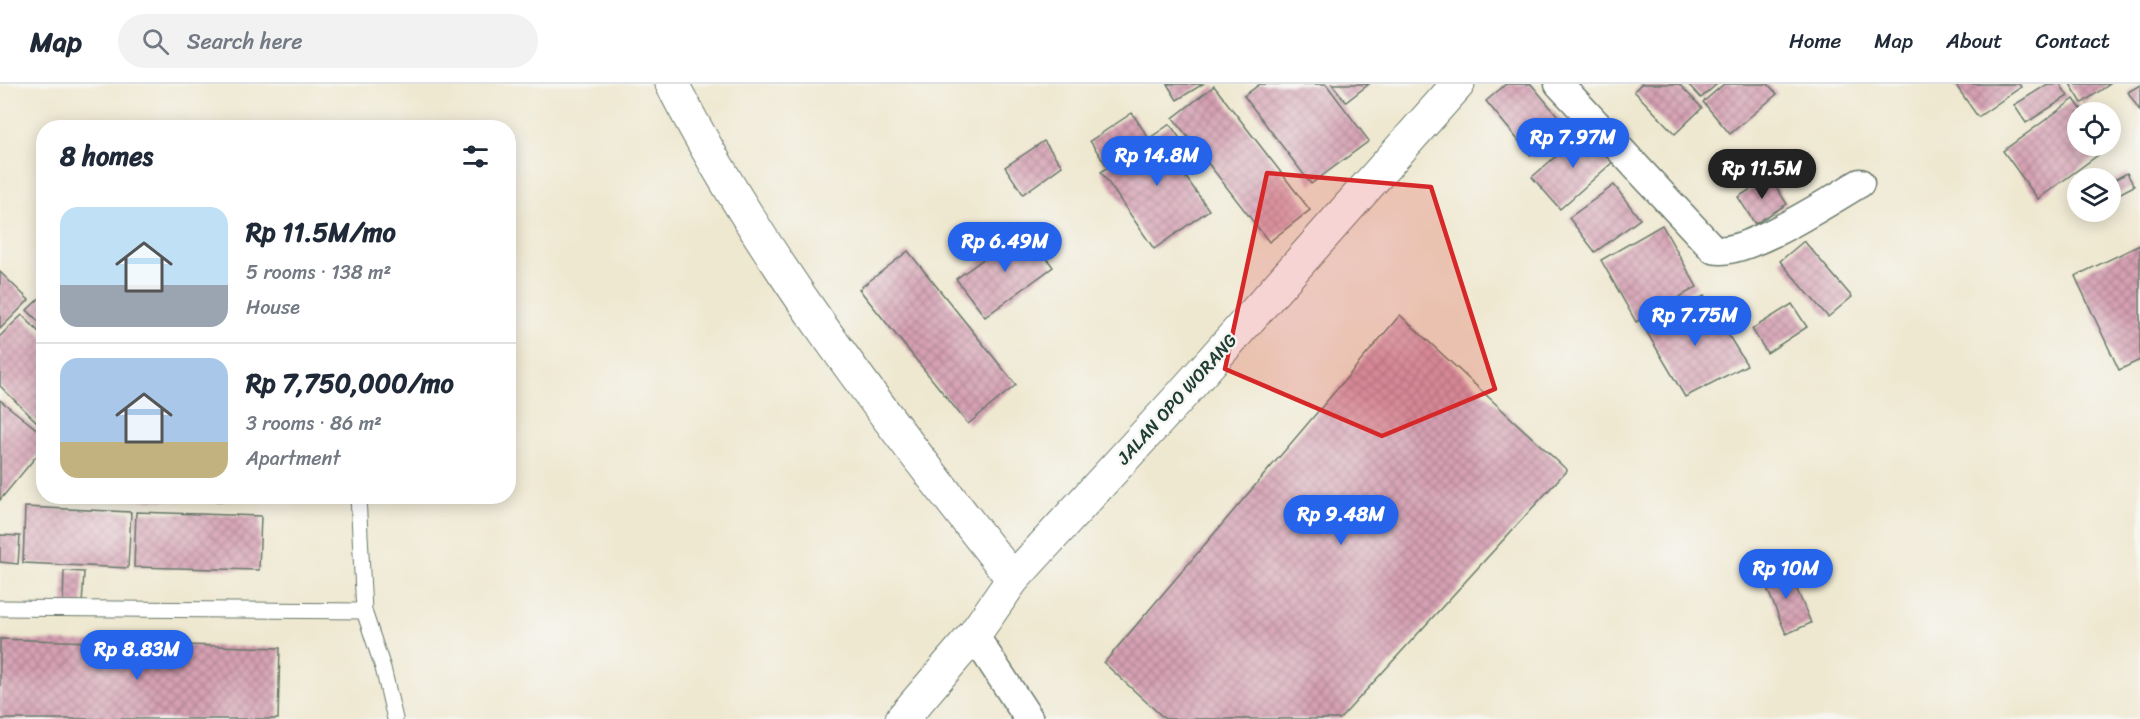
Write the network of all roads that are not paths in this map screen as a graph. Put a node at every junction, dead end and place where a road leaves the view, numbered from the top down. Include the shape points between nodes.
1 (672, 84) edge
2 (1458, 84) edge
3 (1559, 84) edge
4 (1860, 183) dead end
5 (358, 504) edge
6 (1013, 579) junction
7 (0, 608) edge
8 (364, 610) junction
9 (974, 635) junction
10 (395, 719) edge
11 (902, 719) edge
12 (1029, 719) edge

1 - 6 street via 704,147 776,263 877,405
2 - 6 street, JALAN OPO WORANG
3 - 4 street via 1713,249 1722,252 1777,231
5 - 8 lane
6 - 9 street, JALAN OPO WORANG
7 - 8 lane
8 - 10 lane
9 - 11 street, JALAN OPO WORANG
9 - 12 street

